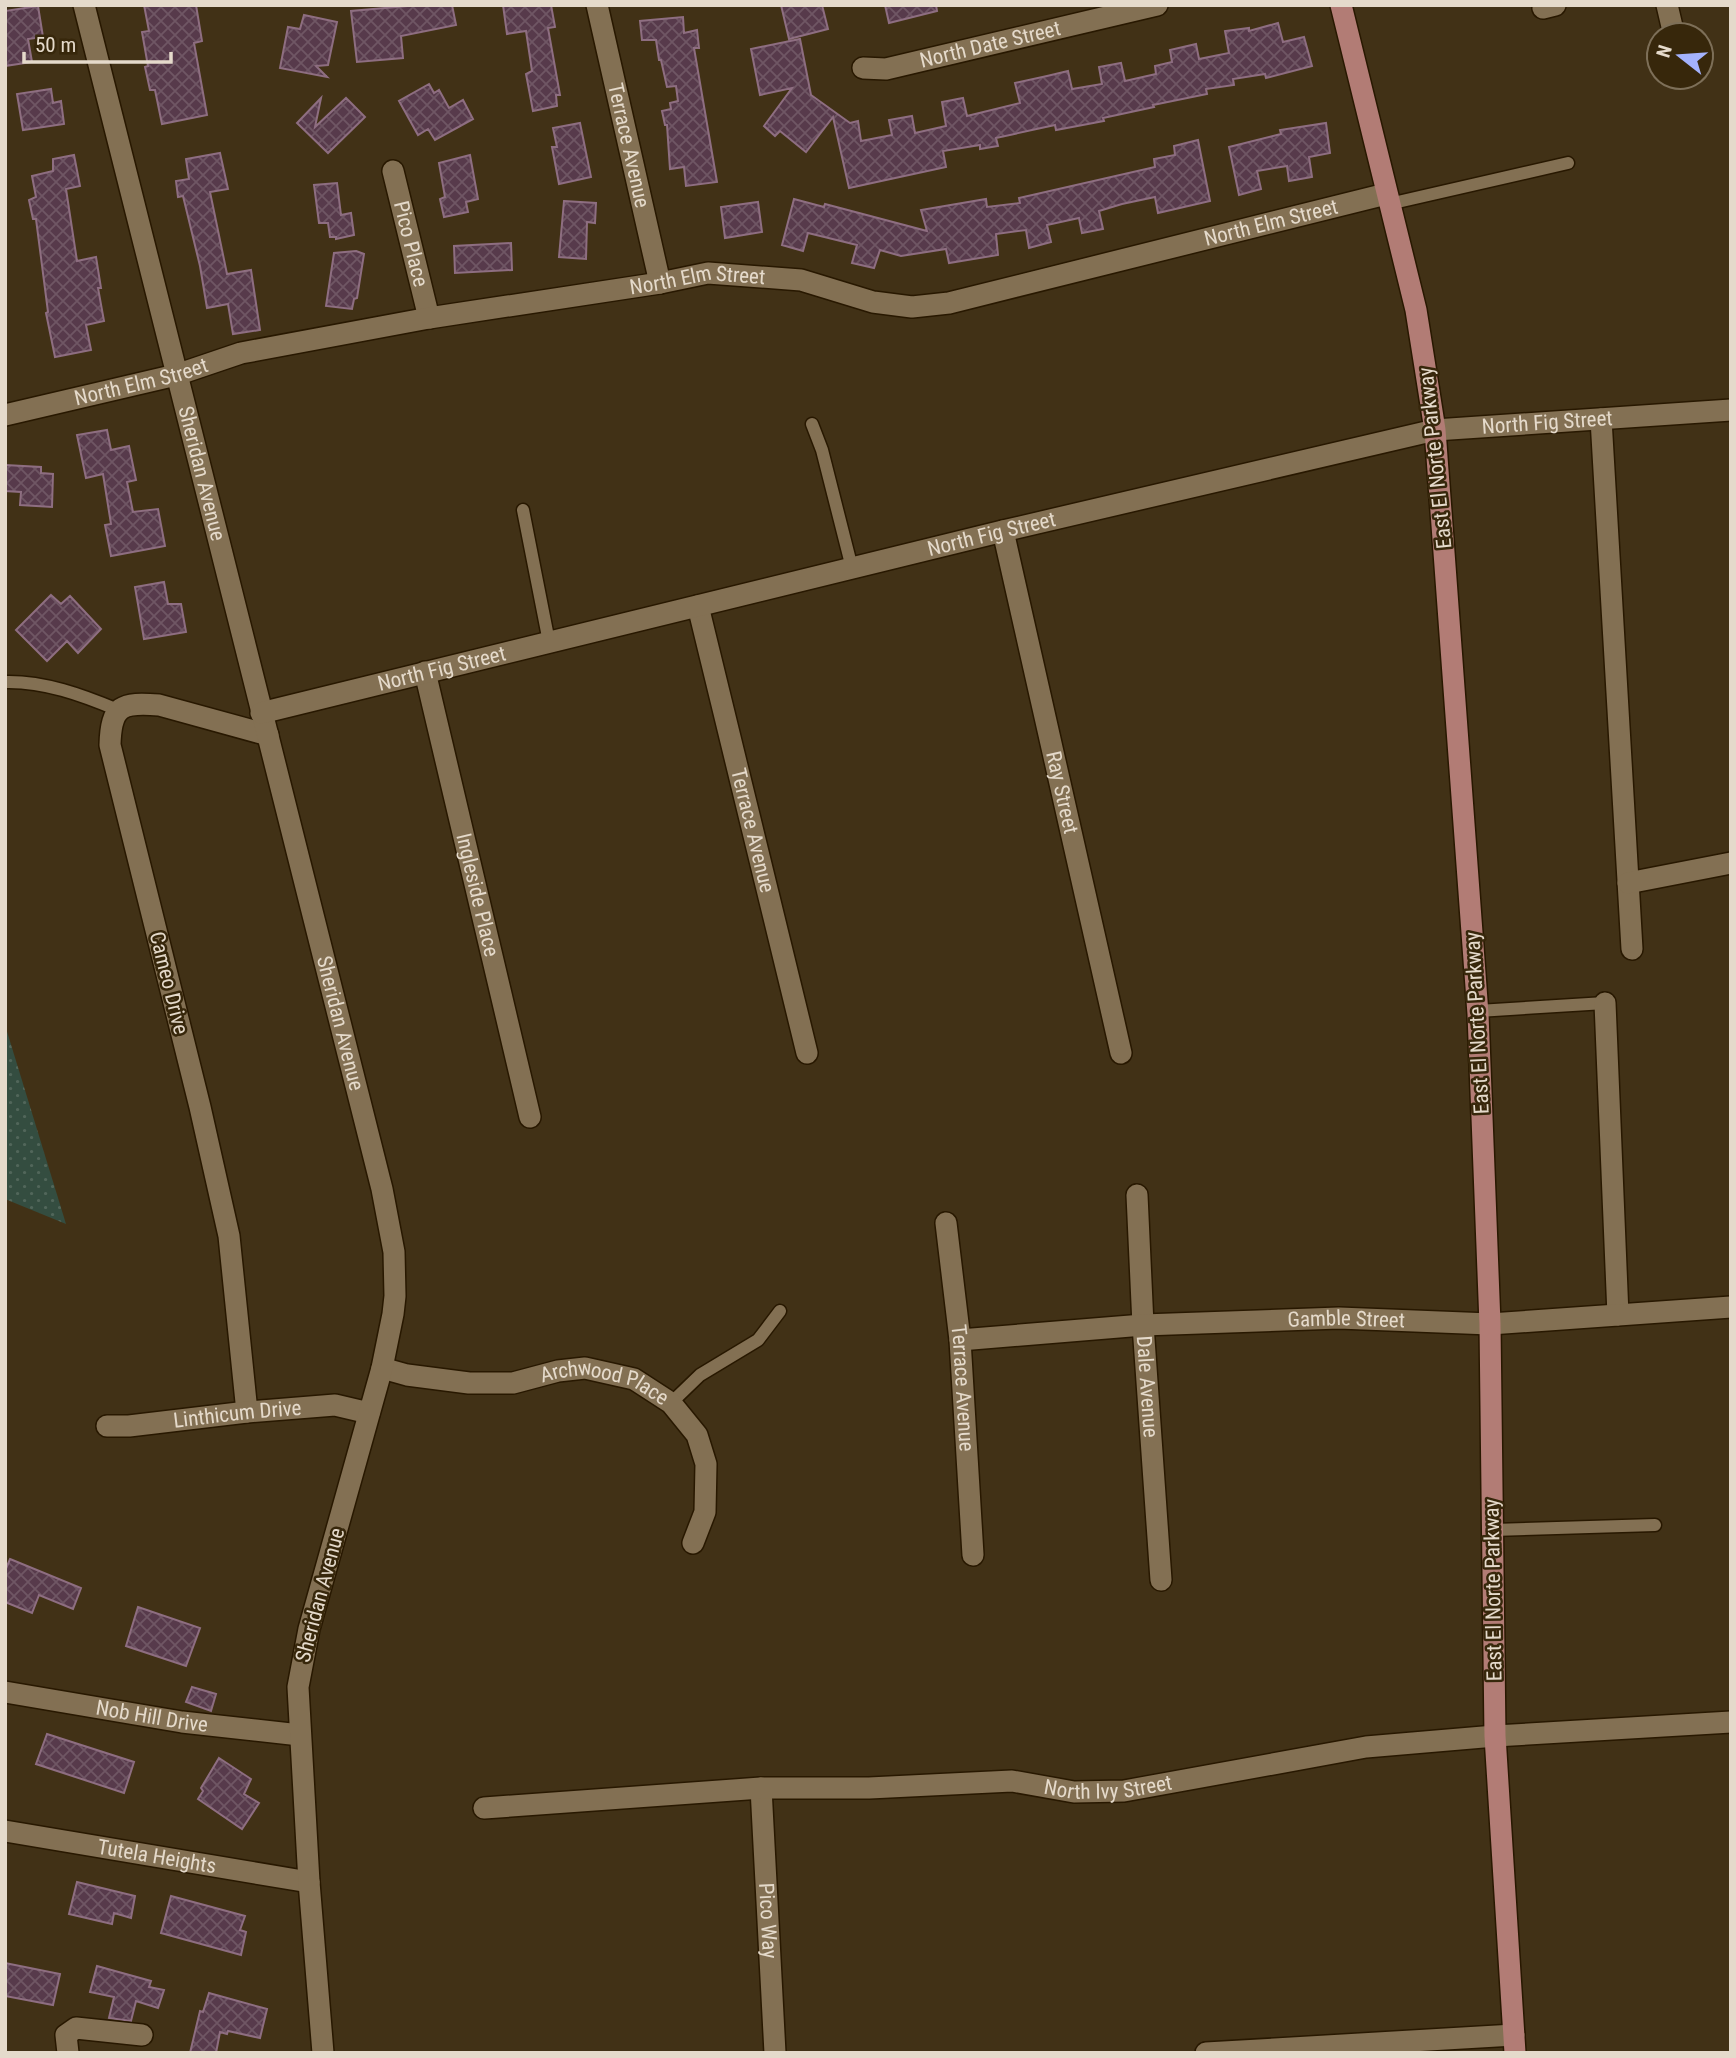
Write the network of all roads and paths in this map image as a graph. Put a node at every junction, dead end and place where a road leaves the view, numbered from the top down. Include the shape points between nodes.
1 (84, 5) edge
2 (597, 5) edge
3 (1157, 5) edge
4 (1341, 5) edge
5 (863, 68) dead end
6 (1568, 163) dead end
7 (393, 171) dead end
8 (1388, 199) junction
9 (660, 283) junction
10 (429, 318) junction
11 (176, 375) junction
12 (1731, 410) edge
13 (5, 415) edge
14 (1601, 419) junction
15 (812, 424) dead end
16 (1435, 430) junction
17 (523, 509) dead end
18 (1003, 530) junction
19 (852, 568) junction
20 (698, 606) junction
21 (549, 642) junction
22 (425, 672) junction
23 (5, 682) edge
24 (118, 710) junction
25 (261, 713) junction
26 (268, 735) junction
27 (1731, 863) edge
28 (1628, 883) junction
29 (1632, 948) dead end
30 (1605, 1003) joint
31 (1478, 1011) junction
32 (807, 1053) dead end
33 (1121, 1053) dead end
34 (530, 1117) dead end
35 (1137, 1195) dead end
36 (946, 1223) dead end
37 (1731, 1307) edge
38 (780, 1311) dead end
39 (1618, 1315) junction
40 (1490, 1324) junction
41 (1143, 1325) junction
42 (960, 1340) junction
43 (382, 1368) junction
44 (671, 1403) junction
45 (247, 1412) junction
46 (369, 1413) junction
47 (107, 1426) dead end
48 (1655, 1525) dead end
49 (1493, 1530) junction
50 (693, 1543) dead end
51 (972, 1555) dead end
52 (1161, 1580) dead end
53 (5, 1692) edge
54 (1731, 1722) edge
55 (300, 1735) junction
56 (1495, 1737) junction
57 (761, 1788) junction
58 (484, 1808) dead end
59 (5, 1831) edge
60 (309, 1882) junction
61 (142, 2035) dead end
62 (1515, 2044) edge
63 (68, 2053) edge
64 (323, 2053) edge
65 (775, 2053) edge
66 (1206, 2053) edge

1 - 11 street, Sheridan Avenue
2 - 9 street, Terrace Avenue
3 - 5 street, North Date Street via 886,69
4 - 8 main road, East El Norte Parkway
6 - 8 lane
7 - 10 street, Pico Place
8 - 9 street, North Elm Street via 948,303 912,307 873,302 800,280 708,273
8 - 16 main road, East El Norte Parkway via 1416,310
9 - 10 street, North Elm Street
10 - 11 street, North Elm Street via 241,353
11 - 13 street, North Elm Street
11 - 25 street, Sheridan Avenue
12 - 14 street, North Fig Street
14 - 16 street, North Fig Street
14 - 28 street
15 - 19 lane
16 - 18 street, North Fig Street
16 - 31 main road, East El Norte Parkway
17 - 21 lane
18 - 19 street, North Fig Street
18 - 33 street, Ray Street
19 - 20 street, North Fig Street
20 - 21 street, North Fig Street
20 - 32 street, Terrace Avenue
21 - 22 street, North Fig Street
22 - 25 street, North Fig Street
22 - 34 street, Ingleside Place
23 - 24 lane via 23,681 80,695
24 - 26 street via 129,704 159,705
24 - 45 street, Cameo Drive via 110,746 229,1236
25 - 26 street, Sheridan Avenue
26 - 43 street, Sheridan Avenue via 390,1226 395,1296
27 - 28 street
28 - 29 street
30 - 31 lane
30 - 39 street
31 - 40 main road, East El Norte Parkway
35 - 41 street, Dale Avenue
36 - 42 street, Terrace Avenue
37 - 39 street, Gamble Street
38 - 44 lane via 758,1340 700,1375
39 - 40 street, Gamble Street
40 - 41 street, Gamble Street via 1339,1318
40 - 49 main road, East El Norte Parkway
41 - 42 street, Gamble Street
41 - 52 street, Dale Avenue
42 - 51 street, Terrace Avenue
43 - 44 street, Archwood Place via 469,1383 513,1383 585,1368 634,1379
43 - 46 street, Sheridan Avenue
44 - 50 street, Archwood Place via 696,1435 706,1464 705,1512
45 - 46 street, Linthicum Drive via 335,1405
45 - 47 street, Linthicum Drive
46 - 55 street, Sheridan Avenue via 304,1649 298,1687
48 - 49 lane
49 - 56 main road, East El Norte Parkway
53 - 55 street, Nob Hill Drive via 182,1722
54 - 56 street, North Ivy Street
55 - 60 street, Sheridan Avenue
56 - 57 street, North Ivy Street via 1366,1747 1124,1791 1074,1792 1012,1781
56 - 62 main road, East El Norte Parkway
57 - 58 street, North Ivy Street
57 - 65 street, Pico Way
59 - 60 street, Tutela Heights
60 - 64 street, Sheridan Avenue
61 - 63 street via 76,2028 66,2035
62 - 66 street

